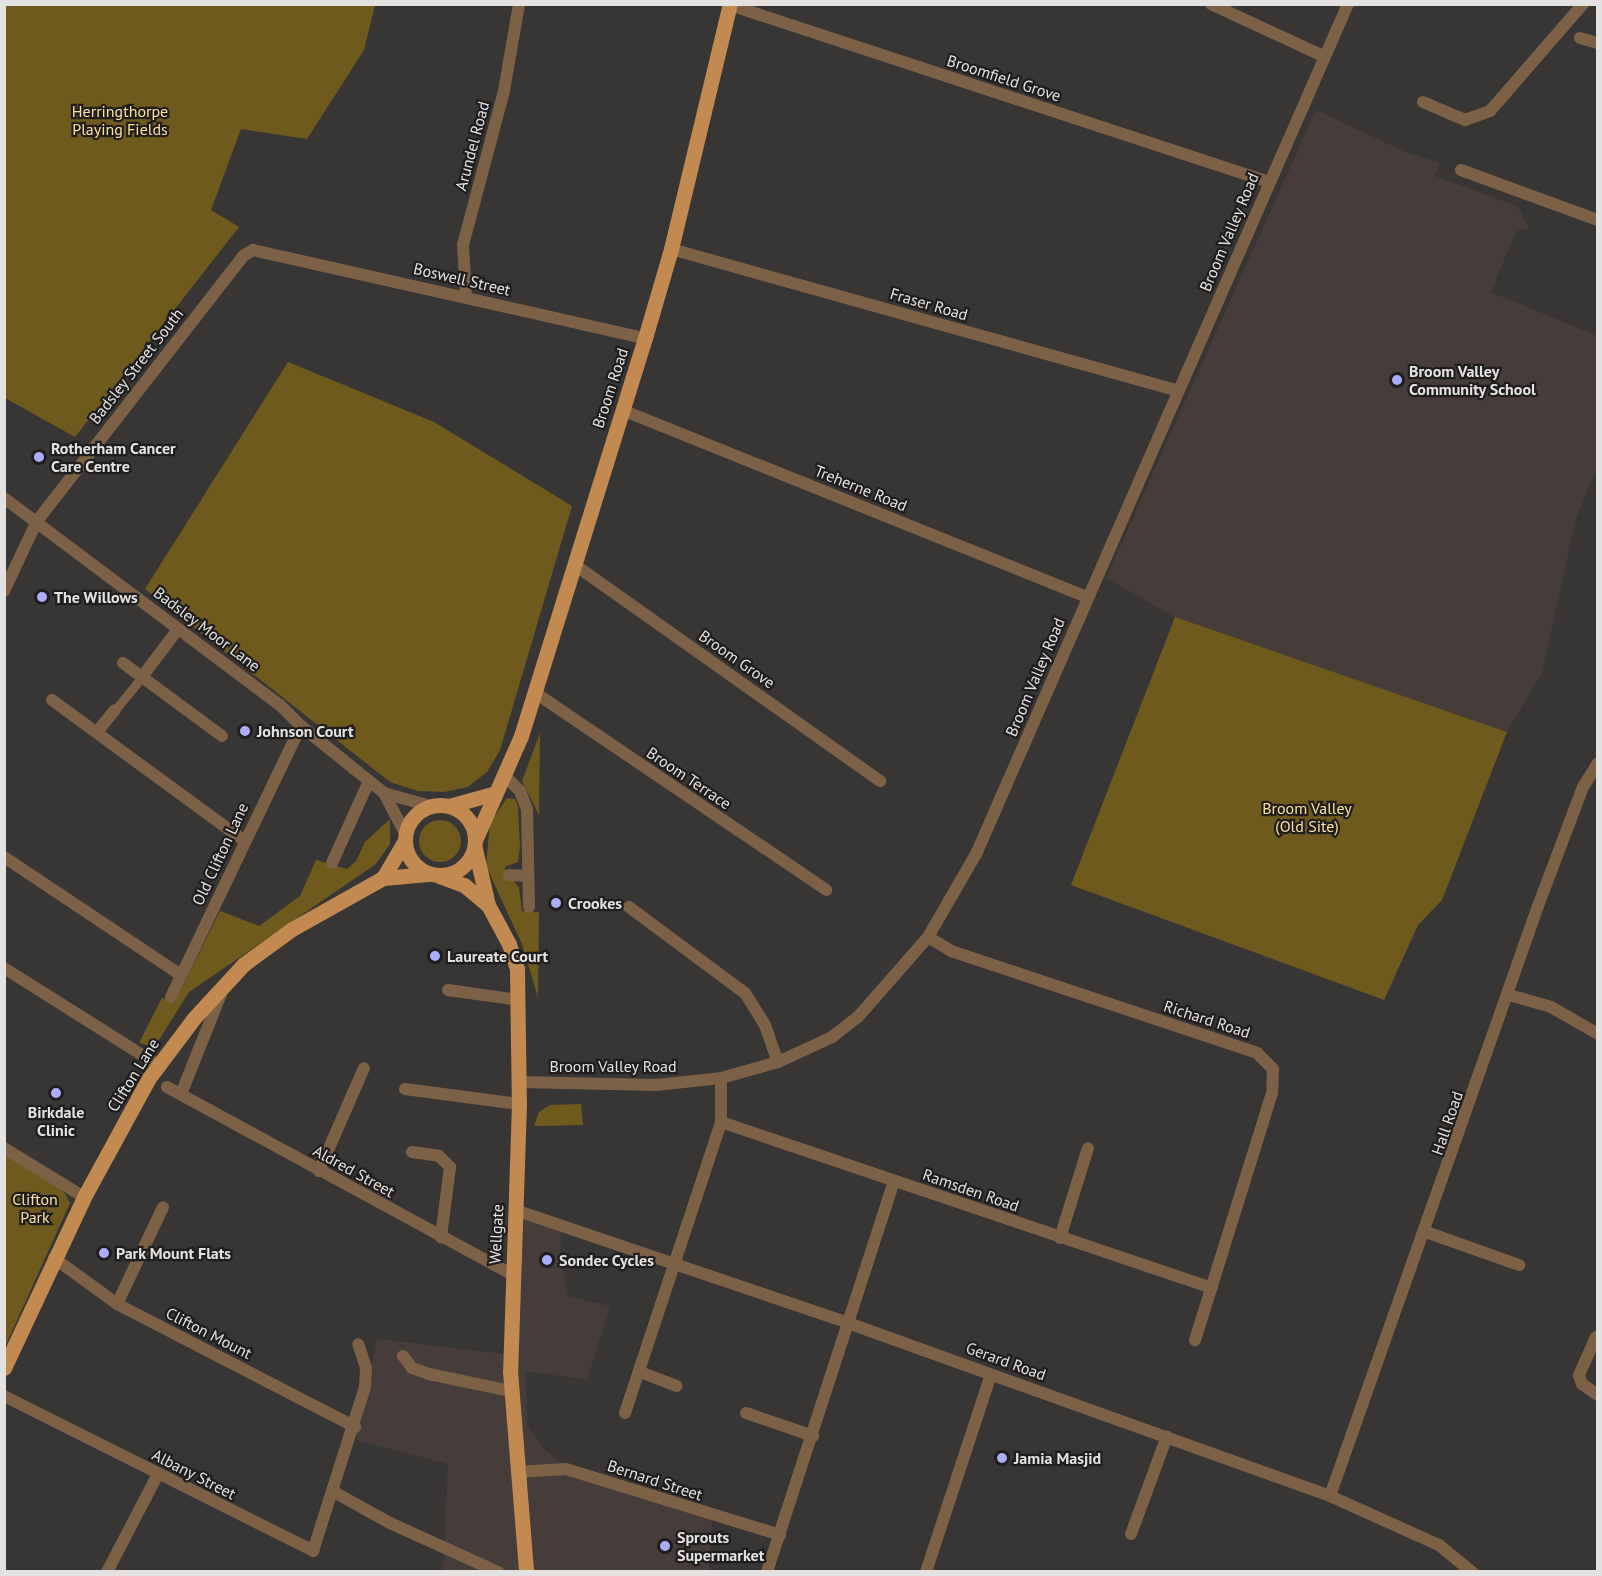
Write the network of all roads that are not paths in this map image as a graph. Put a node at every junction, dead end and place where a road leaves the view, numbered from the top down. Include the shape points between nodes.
1 (519, 4) edge
2 (1211, 4) edge
3 (1348, 4) edge
4 (1583, 4) edge
5 (730, 5) edge
6 (1580, 38) dead end
7 (1598, 43) edge
8 (1323, 56) junction
9 (1423, 102) dead end
10 (1461, 170) dead end
11 (1269, 182) junction
12 (1598, 220) edge
13 (671, 249) junction
14 (271, 252) joint
15 (466, 296) junction
16 (645, 338) junction
17 (1179, 391) junction
18 (622, 410) junction
19 (4, 498) edge
20 (37, 521) junction
21 (575, 565) junction
22 (4, 591) edge
23 (1087, 597) junction
24 (178, 629) junction
25 (123, 663) dead end
26 (142, 677) junction
27 (534, 692) junction
28 (52, 700) dead end
29 (115, 710) joint
30 (301, 726) junction
31 (97, 732) junction
32 (222, 736) dead end
33 (1598, 763) edge
34 (505, 777) junction
35 (880, 781) dead end
36 (369, 782) junction
37 (384, 793) junction
38 (492, 794) junction
39 (430, 806) junction
40 (448, 806) junction
41 (405, 837) junction
42 (245, 841) junction
43 (475, 844) junction
44 (4, 857) edge
45 (332, 863) dead end
46 (433, 875) junction
47 (509, 876) dead end
48 (528, 876) junction
49 (383, 878) junction
50 (826, 890) dead end
51 (488, 905) junction
52 (529, 907) dead end
53 (629, 908) dead end
54 (928, 937) junction
55 (4, 968) edge
56 (182, 975) junction
57 (225, 982) junction
58 (448, 990) dead end
59 (1509, 995) junction
60 (171, 997) dead end
61 (519, 1000) junction
62 (1598, 1034) edge
63 (778, 1062) junction
64 (158, 1065) junction
65 (364, 1068) dead end
66 (721, 1078) junction
67 (519, 1082) junction
68 (166, 1087) dead end
69 (405, 1089) dead end
70 (181, 1094) junction
71 (519, 1104) junction
72 (721, 1122) junction
73 (4, 1148) edge
74 (1088, 1148) dead end
75 (412, 1152) dead end
76 (319, 1171) junction
77 (894, 1182) junction
78 (84, 1197) junction
79 (163, 1208) dead end
80 (515, 1210) junction
81 (1426, 1232) junction
82 (441, 1237) junction
83 (1060, 1238) junction
84 (54, 1258) junction
85 (674, 1263) junction
86 (1519, 1265) dead end
87 (512, 1274) junction
88 (1212, 1288) junction
89 (117, 1304) junction
90 (849, 1323) junction
91 (1596, 1337) edge
92 (1195, 1340) dead end
93 (358, 1344) dead end
94 (404, 1356) dead end
95 (4, 1368) edge
96 (640, 1372) junction
97 (991, 1374) junction
98 (676, 1386) dead end
99 (511, 1391) junction
100 (1598, 1395) edge
101 (4, 1396) edge
102 (625, 1413) dead end
103 (746, 1413) dead end
104 (355, 1427) junction
105 (813, 1436) junction
106 (1167, 1436) junction
107 (518, 1472) junction
108 (158, 1474) junction
109 (334, 1492) junction
110 (1330, 1496) junction
111 (1131, 1534) dead end
112 (780, 1536) junction
113 (770, 1571) edge
114 (107, 1572) edge
115 (498, 1572) edge
116 (526, 1572) edge
117 (926, 1572) edge
118 (1472, 1572) edge

1 - 15 street, Arundel Road via 504,91 463,245
2 - 8 street
3 - 8 street, Broom Valley Road
4 - 9 street via 1490,111 1465,120
5 - 11 street, Broomfield Grove
5 - 13 main road, Broom Road
6 - 7 street
8 - 11 street, Broom Valley Road
10 - 12 street
11 - 17 street, Broom Valley Road
13 - 16 main road, Broom Road
13 - 17 street, Fraser Road
14 - 15 street, Boswell Street
14 - 20 street, Badsley Street South via 253,250 243,256
15 - 16 street, Boswell Street
16 - 18 main road, Broom Road
17 - 23 street, Broom Valley Road
18 - 21 main road, Broom Road
18 - 23 street, Treherne Road
19 - 20 street, Badsley Moor Lane
20 - 22 street, Badsley Street South
20 - 24 street, Badsley Moor Lane
21 - 27 main road, Broom Road
21 - 35 street, Broom Grove
23 - 54 street, Broom Valley Road via 977,852
24 - 26 street
24 - 30 street, Badsley Moor Lane via 280,705
25 - 26 street
26 - 29 street
26 - 32 street
27 - 34 main road, Broom Road
27 - 50 street, Broom Terrace
28 - 31 street
29 - 31 street
30 - 36 street, Badsley Moor Lane
30 - 42 street, Old Clifton Lane
31 - 42 street
33 - 59 street, Hall Road via 1571,814
34 - 38 main road, Broom Road
34 - 48 street via 519,791 526,809
36 - 37 street, Badsley Moor Lane
36 - 45 street
37 - 39 street, Badsley Moor Lane
37 - 41 street, Badsley Moor Lane
38 - 40 main road
38 - 43 main road, Broom Road
39 - 40 main road
39 - 41 main road via 414,816
40 - 43 main road via 467,817
41 - 46 main road via 411,861
41 - 49 main road
42 - 56 street, Old Clifton Lane
43 - 46 main road via 461,869
43 - 51 main road, Wellgate
44 - 56 street
46 - 49 main road, Clifton Lane
46 - 51 main road, Wellgate via 464,885
47 - 48 street
48 - 52 street
49 - 57 main road, Clifton Lane via 292,929
51 - 61 main road, Wellgate via 509,944
53 - 63 street via 745,993 765,1026
54 - 63 street, Broom Valley Road via 858,1017 832,1037
54 - 88 street, Richard Road via 951,951 1257,1053 1267,1060 1273,1069 1272,1094
55 - 64 street
56 - 60 street, Old Clifton Lane
57 - 64 main road, Clifton Lane
57 - 70 street
58 - 61 street
59 - 62 street via 1551,1007
59 - 81 street, Hall Road
61 - 67 main road, Wellgate
63 - 66 street, Broom Valley Road
64 - 78 main road, Clifton Lane
65 - 76 street
66 - 67 street, Broom Valley Road via 656,1085
66 - 72 street
67 - 71 main road, Wellgate
68 - 70 street, Aldred Street
69 - 71 street
70 - 76 street, Aldred Street
71 - 80 main road, Wellgate
72 - 77 street, Ramsden Road
72 - 85 street
73 - 78 street
74 - 83 street
75 - 82 street via 439,1156 450,1167
76 - 82 street, Aldred Street
77 - 83 street, Ramsden Road
77 - 90 street
78 - 84 main road, Clifton Lane
79 - 89 street
80 - 85 street, Gerard Road
80 - 87 main road, Wellgate
81 - 86 street
81 - 110 street, Hall Road
82 - 87 street, Aldred Street
83 - 88 street, Ramsden Road
84 - 89 street, Clifton Mount
84 - 95 main road, Clifton Lane
85 - 90 street, Gerard Road
85 - 96 street
87 - 99 main road, Wellgate
88 - 92 street, Richard Road
89 - 104 street, Clifton Mount
90 - 97 street, Gerard Road
90 - 105 street
91 - 100 street via 1579,1375 1582,1384
93 - 104 street via 366,1368
94 - 99 street via 412,1368 429,1374
96 - 98 street
96 - 102 street
97 - 106 street, Gerard Road
97 - 117 street
99 - 107 main road, Wellgate
101 - 108 street, Albany Street
103 - 105 street
104 - 109 street
105 - 112 street
106 - 110 street, Gerard Road
106 - 111 street
107 - 112 street, Bernard Street via 566,1468
107 - 116 main road, Wellgate
108 - 109 street, Albany Street via 309,1551 315,1549
108 - 114 street
109 - 115 street via 390,1523
110 - 118 street, Gerard Road via 1439,1545
112 - 113 street

